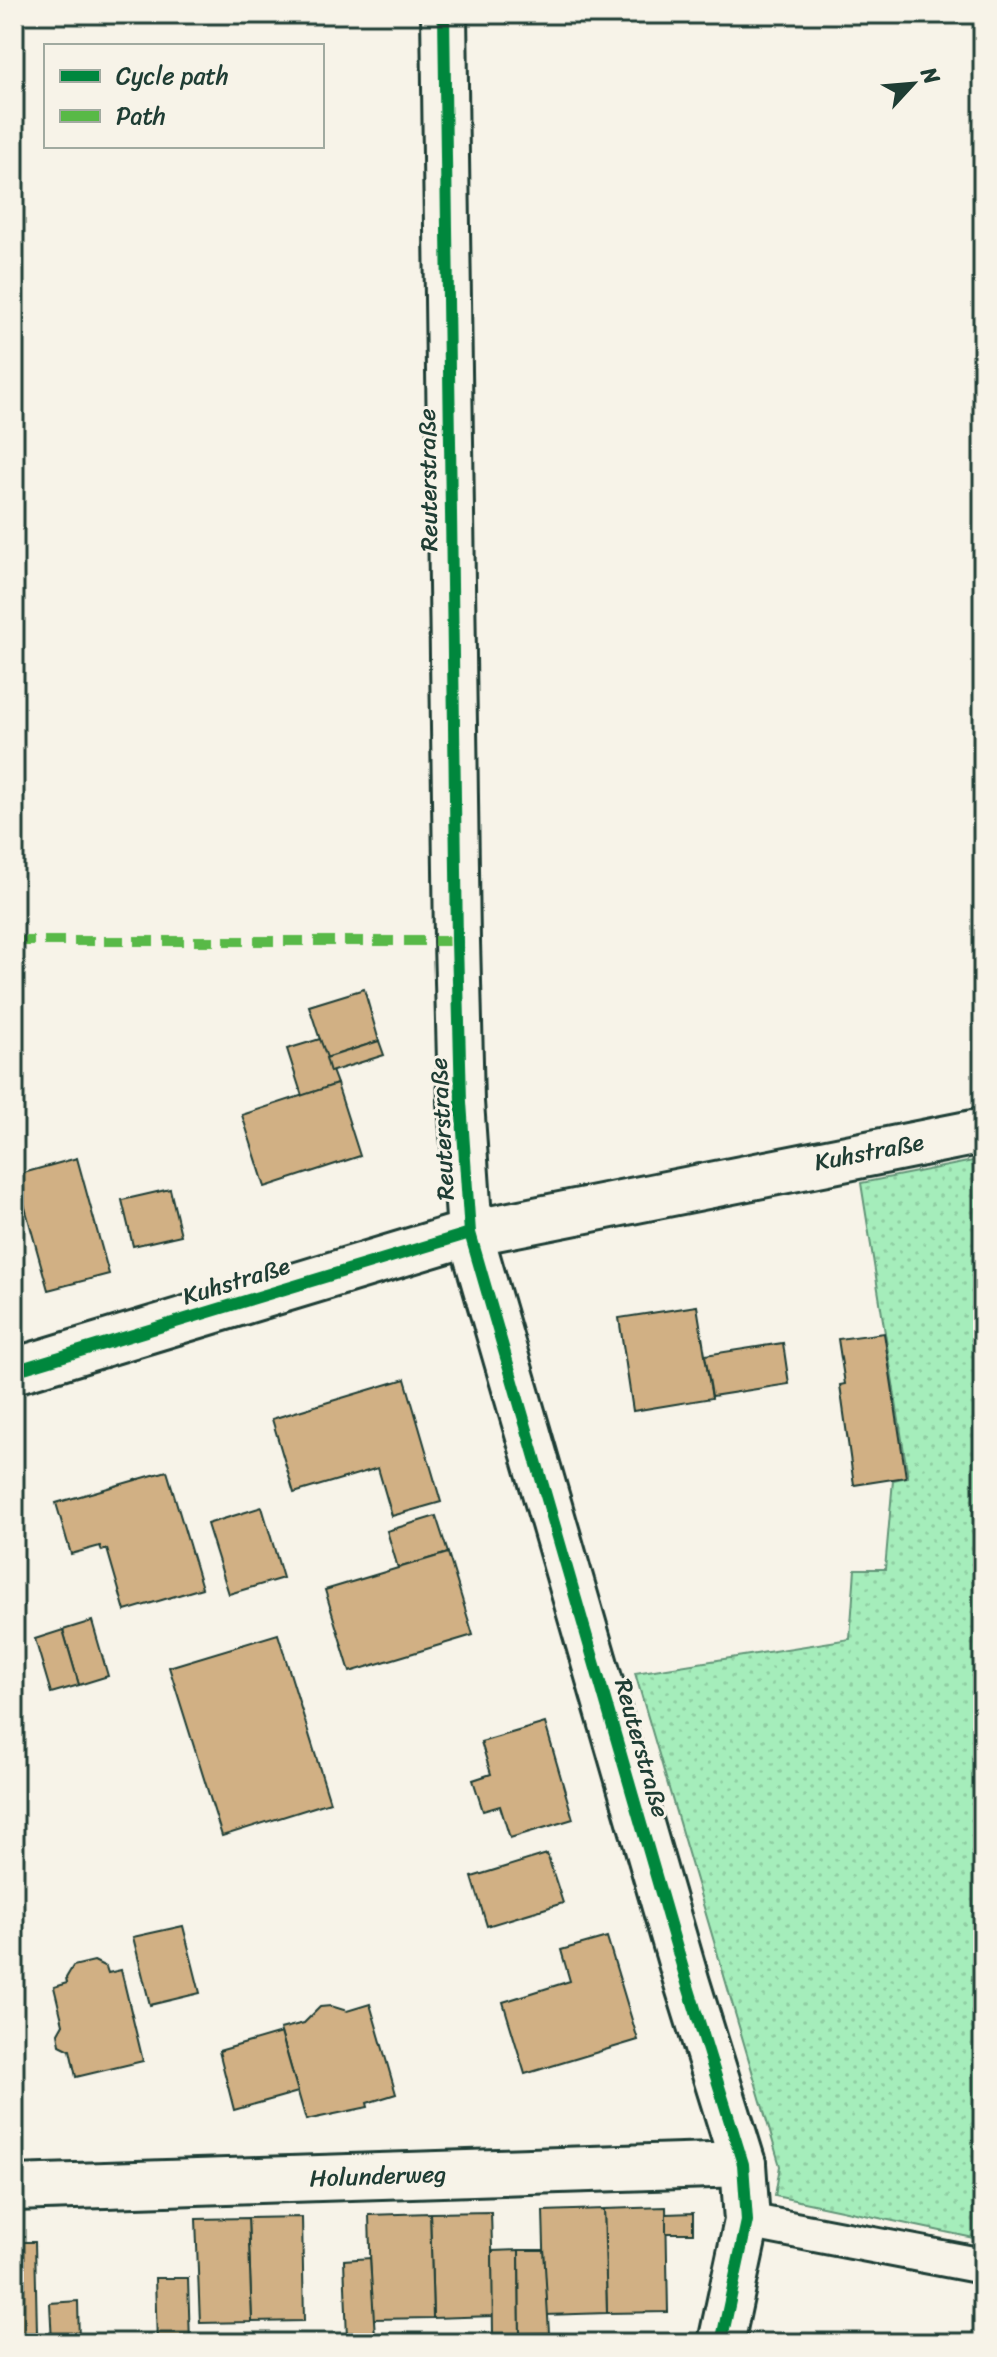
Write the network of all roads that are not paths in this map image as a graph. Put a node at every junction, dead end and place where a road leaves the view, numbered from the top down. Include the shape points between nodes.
1 (444, 14) edge
2 (983, 1131) edge
3 (470, 1233) junction
4 (14, 1371) edge
5 (743, 2164) junction
6 (14, 2188) edge
7 (747, 2221) junction
8 (983, 2266) edge
9 (721, 2343) edge

1 - 3 street, Reuterstraße via 457,956
2 - 3 street, Kuhstraße
3 - 4 street, Kuhstraße
3 - 5 street, Reuterstraße
5 - 6 street, Holunderweg
5 - 7 street, Reuterstraße
7 - 8 lane
7 - 9 street, Reuterstraße

